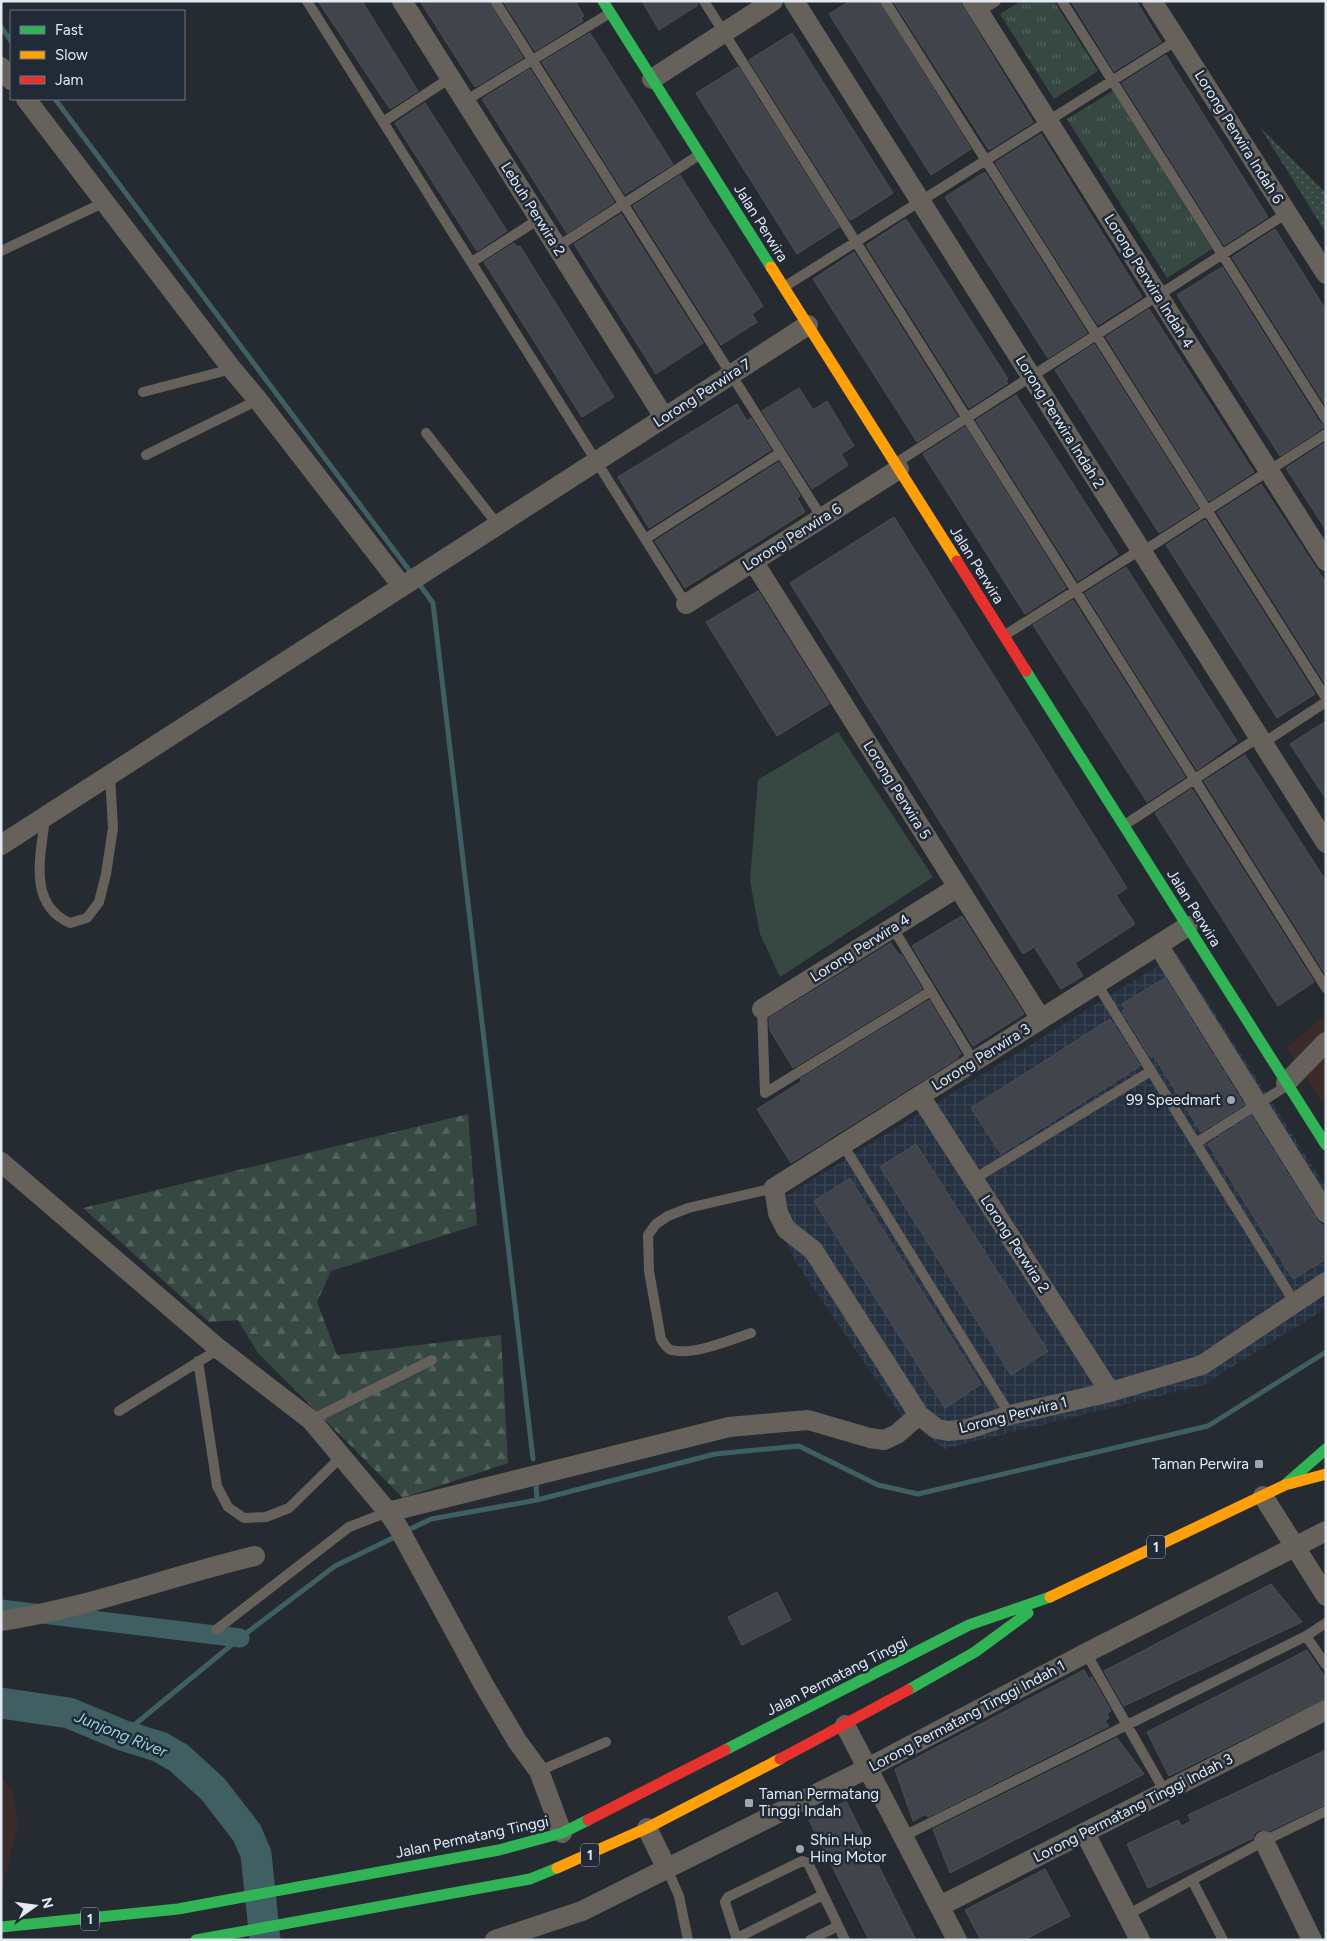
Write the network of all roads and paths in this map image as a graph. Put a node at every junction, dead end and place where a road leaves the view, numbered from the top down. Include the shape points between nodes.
1 (307, 1) edge
2 (402, 1) edge
3 (495, 1) edge
4 (604, 1) edge
5 (704, 1) edge
6 (773, 1) edge
7 (794, 1) edge
8 (885, 1) edge
9 (996, 1) edge
10 (1062, 1) edge
11 (1152, 1) edge
12 (976, 7) edge
13 (611, 13) junction
14 (724, 33) junction
15 (1177, 40) junction
16 (532, 60) junction
17 (1, 67) edge
18 (450, 78) junction
19 (10, 79) edge
20 (652, 79) junction
21 (1112, 80) junction
22 (27, 100) edge
23 (465, 101) junction
24 (1048, 121) junction
25 (383, 122) junction
26 (700, 155) junction
27 (985, 160) junction
28 (920, 201) junction
29 (105, 202) junction
30 (623, 204) junction
31 (1287, 213) junction
32 (539, 219) junction
33 (855, 242) junction
34 (557, 247) junction
35 (1, 251) edge
36 (1222, 255) junction
37 (472, 262) junction
38 (1326, 274) edge
39 (784, 287) junction
40 (1158, 296) junction
41 (808, 324) junction
42 (1096, 335) junction
43 (232, 369) junction
44 (730, 375) junction
45 (1031, 377) junction
46 (142, 392) dead end
47 (258, 400) junction
48 (664, 417) junction
49 (966, 418) junction
50 (1326, 419) edge
51 (426, 433) dead end
52 (1326, 434) edge
53 (780, 453) junction
54 (146, 455) dead end
55 (596, 461) junction
56 (897, 466) junction
57 (1268, 470) junction
58 (1206, 510) junction
59 (822, 518) junction
60 (498, 524) junction
61 (645, 539) junction
62 (1141, 551) junction
63 (753, 561) junction
64 (1326, 561) edge
65 (404, 584) junction
66 (1075, 591) junction
67 (686, 604) joint
68 (1004, 636) junction
69 (1326, 698) edge
70 (1326, 702) edge
71 (1261, 740) junction
72 (110, 775) junction
73 (1194, 780) junction
74 (45, 817) junction
75 (1124, 826) junction
76 (1326, 843) edge
77 (1, 845) edge
78 (958, 887) junction
79 (1188, 926) junction
80 (893, 928) junction
81 (1158, 945) junction
82 (1097, 984) junction
83 (1326, 988) edge
84 (931, 991) junction
85 (762, 1009) joint
86 (1041, 1019) junction
87 (1326, 1042) edge
88 (974, 1062) junction
89 (1151, 1071) junction
90 (1287, 1084) junction
91 (920, 1096) junction
92 (1258, 1104) junction
93 (1196, 1143) junction
94 (844, 1145) junction
95 (1326, 1145) edge
96 (1, 1162) edge
97 (974, 1179) junction
98 (774, 1188) junction
99 (1326, 1212) edge
100 (1326, 1282) edge
101 (1295, 1303) junction
102 (751, 1333) dead end
103 (219, 1349) junction
104 (432, 1360) dead end
105 (198, 1362) junction
106 (1110, 1392) junction
107 (119, 1410) dead end
108 (919, 1415) junction
109 (1010, 1415) junction
110 (311, 1420) junction
111 (1326, 1449) edge
112 (342, 1456) junction
113 (1326, 1474) edge
114 (1285, 1485) junction
115 (1263, 1496) junction
116 (393, 1519) junction
117 (1326, 1531) edge
118 (1295, 1547) junction
119 (255, 1556) dead end
120 (1326, 1596) edge
121 (1050, 1598) junction
122 (1, 1621) edge
123 (1326, 1623) edge
124 (216, 1630) dead end
125 (1306, 1636) junction
126 (1086, 1653) junction
127 (1326, 1664) edge
128 (804, 1710) junction
129 (1326, 1710) edge
130 (837, 1718) junction
131 (1128, 1725) junction
132 (606, 1742) dead end
133 (868, 1768) junction
134 (539, 1771) junction
135 (1165, 1792) junction
136 (1326, 1811) edge
137 (647, 1828) junction
138 (562, 1833) junction
139 (1084, 1833) junction
140 (904, 1836) junction
141 (1264, 1841) junction
142 (667, 1868) junction
143 (1192, 1880) junction
144 (823, 1895) junction
145 (940, 1906) junction
146 (1127, 1915) junction
147 (838, 1926) junction
148 (1, 1927) edge
149 (737, 1939) edge
150 (196, 1940) edge
151 (495, 1940) edge
152 (688, 1940) edge
153 (810, 1940) edge
154 (845, 1940) edge
155 (957, 1940) edge
156 (1140, 1940) edge
157 (1223, 1940) edge
158 (1312, 1940) edge

1 - 25 lane
2 - 18 street, Lebuh Perwira 2
3 - 16 lane
4 - 13 main road, Jalan Perwira
5 - 14 lane
6 - 14 street
7 - 28 street, Lorong Perwira Indah 2
8 - 27 lane
9 - 12 lane
10 - 21 lane
11 - 15 street, Lorong Perwira Indah 6
12 - 24 street, Lorong Perwira Indah 4
13 - 16 lane
13 - 20 main road, Jalan Perwira
14 - 20 street
14 - 33 lane
15 - 21 lane
15 - 31 street, Lorong Perwira Indah 6
16 - 23 lane
16 - 30 lane
17 - 19 street
18 - 23 street, Lebuh Perwira 2
18 - 25 lane
20 - 26 main road, Jalan Perwira
21 - 24 lane
21 - 36 lane
22 - 29 street
23 - 32 street, Lebuh Perwira 2
24 - 27 lane
24 - 40 street, Lorong Perwira Indah 4
25 - 37 lane
26 - 30 lane
26 - 39 main road, Jalan Perwira
27 - 28 lane
27 - 42 lane
28 - 33 lane
28 - 45 street, Lorong Perwira Indah 2
29 - 35 lane
29 - 43 street
30 - 34 lane
30 - 44 lane
31 - 36 lane
31 - 38 street, Lorong Perwira Indah 6
32 - 34 street, Lebuh Perwira 2
32 - 37 lane
33 - 39 lane
33 - 49 lane
34 - 48 street, Lebuh Perwira 2
36 - 40 lane
36 - 50 lane
37 - 55 lane
39 - 41 main road, Jalan Perwira
40 - 42 lane
40 - 57 street, Lorong Perwira Indah 4
41 - 44 street, Lorong Perwira 7
41 - 56 main road, Jalan Perwira
42 - 45 lane
42 - 58 lane
43 - 46 lane
43 - 47 street
44 - 48 street, Lorong Perwira 7
44 - 53 lane
45 - 49 lane
45 - 62 street, Lorong Perwira Indah 2
47 - 54 lane
47 - 65 street
48 - 55 street, Lorong Perwira 7
49 - 56 lane
49 - 66 lane
51 - 60 lane
52 - 57 lane
53 - 59 lane
53 - 61 lane
55 - 60 street, Lorong Perwira 7
55 - 61 lane
56 - 59 street, Lorong Perwira 6
56 - 68 main road, Jalan Perwira
57 - 58 lane
57 - 64 street, Lorong Perwira Indah 4
58 - 62 lane
58 - 69 lane
59 - 63 street, Lorong Perwira 6
60 - 65 street, Lorong Perwira 7
61 - 67 lane
62 - 66 lane
62 - 71 street, Lorong Perwira Indah 2
63 - 67 street, Lorong Perwira 6
63 - 78 street, Lorong Perwira 5
65 - 72 street, Lorong Perwira 7
66 - 68 lane
66 - 73 lane
68 - 75 main road, Jalan Perwira
70 - 71 lane
71 - 73 lane
71 - 76 street, Lorong Perwira Indah 2
72 - 74 street, Lorong Perwira 7
72 - 74 lane via 114,828 99,902 87,918 70,923 57,917 44,900 38,878
73 - 75 lane
73 - 83 lane
74 - 77 street, Lorong Perwira 7
75 - 79 main road, Jalan Perwira
78 - 80 street, Lorong Perwira 4
78 - 86 street, Lorong Perwira 5
79 - 81 street, Lorong Perwira 3
79 - 90 main road, Jalan Perwira
80 - 84 lane
80 - 85 street, Lorong Perwira 4
81 - 82 street, Lorong Perwira 3
81 - 92 street
82 - 86 street, Lorong Perwira 3
82 - 89 lane
84 - 85 lane via 765,1093
84 - 88 lane
86 - 88 street, Lorong Perwira 3
87 - 90 street
88 - 91 street, Lorong Perwira 3
89 - 93 lane
89 - 97 lane
90 - 92 lane
90 - 95 main road, Jalan Perwira
91 - 94 street, Lorong Perwira 3
91 - 97 street, Lorong Perwira 2
92 - 93 lane
92 - 99 street
93 - 101 lane
94 - 98 street, Lorong Perwira 3
94 - 109 lane
96 - 103 street
97 - 106 street, Lorong Perwira 2
98 - 102 lane via 688,1208 656,1224 648,1235 649,1272 665,1346 670,1350 695,1350
98 - 108 street, Lorong Perwira 1 via 778,1213 786,1229 813,1250
100 - 101 street, Lorong Perwira 1
101 - 106 street, Lorong Perwira 1 via 1202,1365
103 - 105 lane
103 - 110 street
104 - 110 lane
105 - 107 lane
105 - 112 lane via 217,1486 228,1507 244,1518 266,1517 289,1508
106 - 109 street, Lorong Perwira 1
108 - 109 street, Lorong Perwira 1 via 937,1429 948,1430 968,1429
108 - 116 street via 897,1434 884,1440 808,1420 728,1427
110 - 112 street
111 - 114 main road, Jalan Permatang Tinggi / 1
112 - 116 street
113 - 114 main road, Jalan Permatang Tinggi / 1
114 - 115 main road, Jalan Permatang Tinggi / 1
115 - 118 street
115 - 121 main road, Jalan Permatang Tinggi / 1
116 - 124 lane via 349,1528
116 - 134 street via 488,1693
117 - 118 street, Lorong Permatang Tinggi Indah 1
118 - 120 street
118 - 126 street, Lorong Permatang Tinggi Indah 1
119 - 122 street via 97,1600
121 - 128 main road, Jalan Permatang Tinggi / 1 via 969,1625
121 - 130 main road, Jalan Permatang Tinggi / 1 via 975,1652
123 - 125 lane
125 - 127 lane
125 - 131 lane
126 - 131 lane
126 - 133 street, Lorong Permatang Tinggi Indah 1
128 - 130 main road via 819,1708
128 - 138 main road, Jalan Permatang Tinggi / 1
129 - 135 street, Lorong Permatang Tinggi Indah 3
130 - 133 street
130 - 137 main road, Jalan Permatang Tinggi / 1
131 - 135 lane
131 - 140 lane
132 - 134 lane
133 - 140 street
133 - 142 street, Lorong Permatang Tinggi Indah 1
134 - 138 street
135 - 139 street, Lorong Permatang Tinggi Indah 3
136 - 141 lane
137 - 142 street
137 - 150 main road, Jalan Permatang Tinggi / 1 via 530,1879
138 - 148 main road, Jalan Permatang Tinggi / 1 via 499,1850 178,1909
139 - 145 street, Lorong Permatang Tinggi Indah 3
139 - 146 street
140 - 145 street
141 - 143 lane
141 - 158 street
142 - 151 street, Lorong Permatang Tinggi Indah 1 via 582,1912
142 - 152 lane via 680,1896
143 - 146 lane
143 - 157 lane
144 - 147 lane
144 - 149 lane
144 - 149 lane via 808,1863 802,1861 728,1897 725,1902
145 - 155 street
146 - 156 street
147 - 153 lane
147 - 154 lane

